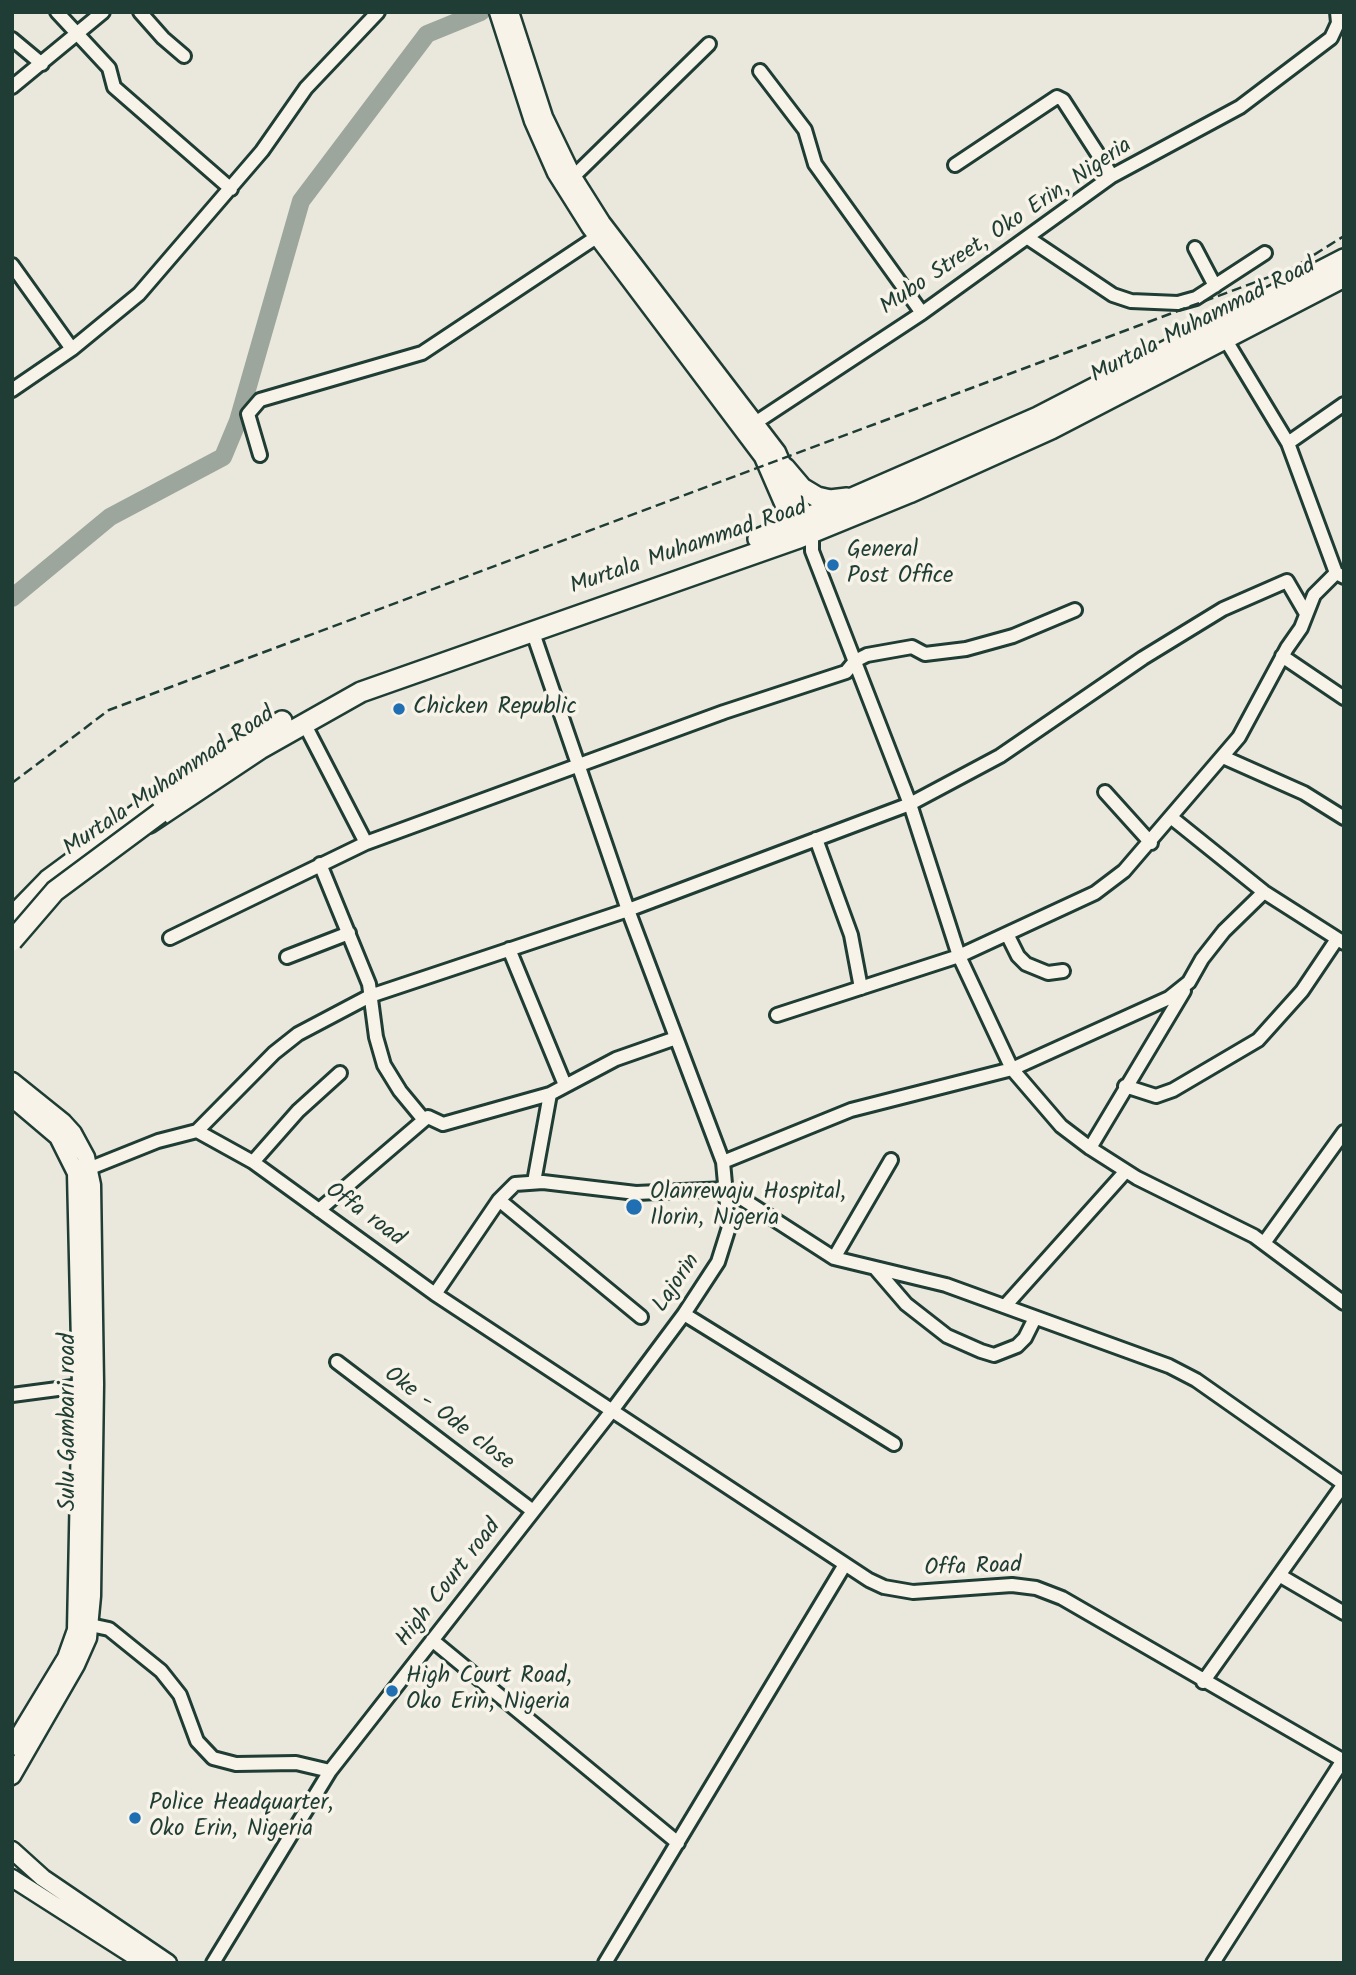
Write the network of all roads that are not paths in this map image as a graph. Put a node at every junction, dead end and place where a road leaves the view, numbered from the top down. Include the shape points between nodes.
1 (57, 12) edge
2 (103, 12) edge
3 (140, 12) edge
4 (379, 12) edge
5 (1337, 12) edge
6 (504, 14) edge
7 (77, 33) junction
8 (12, 39) edge
9 (709, 44) dead end
10 (184, 56) dead end
11 (42, 64) junction
12 (760, 71) dead end
13 (12, 87) edge
14 (955, 165) dead end
15 (1112, 176) junction
16 (573, 177) junction
17 (231, 190) junction
18 (598, 236) junction
19 (1028, 238) junction
20 (1195, 248) dead end
21 (1265, 253) dead end
22 (1344, 260) edge
23 (12, 265) edge
24 (1344, 277) edge
25 (1215, 286) junction
26 (922, 313) junction
27 (1224, 337) junction
28 (72, 349) junction
29 (12, 390) edge
30 (1344, 404) edge
31 (755, 424) junction
32 (1288, 443) junction
33 (260, 455) dead end
34 (785, 468) junction
35 (869, 493) junction
36 (804, 534) junction
37 (1340, 575) edge
38 (1075, 610) dead end
39 (1305, 612) junction
40 (532, 630) junction
41 (1282, 656) junction
42 (855, 661) junction
43 (1344, 698) edge
44 (304, 723) junction
45 (257, 743) junction
46 (1223, 757) junction
47 (579, 766) junction
48 (1105, 792) dead end
49 (910, 804) junction
50 (159, 811) junction
51 (1172, 818) junction
52 (1344, 818) edge
53 (816, 839) junction
54 (366, 843) junction
55 (1151, 843) junction
56 (320, 864) junction
57 (1264, 892) junction
58 (628, 909) junction
59 (12, 917) edge
60 (12, 931) edge
61 (349, 933) junction
62 (1007, 934) junction
63 (170, 938) dead end
64 (12, 939) edge
65 (1340, 941) edge
66 (509, 949) junction
67 (959, 956) junction
68 (287, 957) dead end
69 (1063, 971) dead end
70 (1189, 982) junction
71 (861, 988) junction
72 (370, 996) junction
73 (777, 1015) dead end
74 (676, 1038) junction
75 (1012, 1069) junction
76 (340, 1073) dead end
77 (12, 1081) edge
78 (565, 1085) junction
79 (1125, 1086) junction
80 (550, 1094) junction
81 (12, 1098) edge
82 (424, 1120) junction
83 (197, 1131) junction
84 (1344, 1132) edge
85 (1090, 1148) junction
86 (891, 1160) dead end
87 (253, 1162) junction
88 (723, 1162) junction
89 (82, 1171) junction
90 (1126, 1171) junction
91 (534, 1182) junction
92 (727, 1189) junction
93 (499, 1200) junction
94 (319, 1210) junction
95 (1264, 1243) junction
96 (834, 1258) junction
97 (875, 1268) junction
98 (435, 1294) junction
99 (1344, 1303) edge
100 (1005, 1306) junction
101 (684, 1314) junction
102 (641, 1317) dead end
103 (1035, 1318) junction
104 (337, 1362) dead end
105 (88, 1385) junction
106 (12, 1395) edge
107 (611, 1412) junction
108 (894, 1444) dead end
109 (1344, 1484) edge
110 (533, 1511) junction
111 (844, 1566) junction
112 (1279, 1575) junction
113 (1344, 1613) edge
114 (84, 1623) junction
115 (432, 1640) junction
116 (1203, 1682) junction
117 (12, 1747) edge
118 (1343, 1760) edge
119 (330, 1771) junction
120 (12, 1776) edge
121 (678, 1843) junction
122 (12, 1850) edge
123 (12, 1878) edge
124 (145, 1963) edge
125 (168, 1963) edge
126 (214, 1963) edge
127 (605, 1963) edge
128 (1213, 1963) edge

1 - 7 street
2 - 7 street
3 - 10 street
4 - 17 street via 306,88
5 - 15 street, Mubo Street, Oko Erin, Nigeria via 1331,38 1291,70 1240,107
6 - 16 main road via 550,132
6 - 18 main road via 544,148
7 - 11 street
7 - 17 street via 109,68 114,87
8 - 11 street
9 - 16 street
11 - 13 street
12 - 26 street via 805,130 815,164
14 - 15 street via 1057,97
15 - 19 street, Mubo Street, Oko Erin, Nigeria
16 - 31 main road via 602,223
17 - 28 street via 139,294
18 - 33 street via 422,352 260,400 248,414
18 - 36 main road via 763,457
19 - 25 street via 1113,295 1131,301 1178,303
19 - 26 street, Mubo Street, Oko Erin, Nigeria
20 - 25 street
21 - 25 street
22 - 35 highway, Murtala Muhammad Road via 1038,417
23 - 28 street
24 - 27 highway, Murtala Muhammad Road
26 - 31 street, Mubo Street, Oko Erin, Nigeria
27 - 32 street
27 - 36 highway, Murtala Muhammad Road via 1051,429
28 - 29 street
30 - 32 street
31 - 34 main road
32 - 37 street
34 - 35 highway via 817,497 836,500
34 - 36 main road
35 - 36 highway, Murtala Muhammad Road
36 - 40 highway, Murtala Muhammad Road
36 - 42 street
36 - 45 highway, Murtala Muhammad Road via 381,671
37 - 39 street via 1314,594
38 - 42 street via 1013,636 966,649 925,654 912,646
39 - 41 street via 1301,628
39 - 49 street via 1287,581 1223,609 1143,657 1000,756
40 - 44 highway, Murtala Muhammad Road via 384,682
40 - 47 street, Lajorin
41 - 43 street
41 - 46 street via 1239,737
42 - 47 street via 846,672
42 - 49 street
44 - 45 highway, Murtala Muhammad Road
44 - 54 street
45 - 50 highway
45 - 59 highway, Murtala Muhammad Road via 170,790 48,880
45 - 64 highway, Murtala Muhammad Road via 49,895
46 - 51 street
46 - 52 street via 1304,793
47 - 54 street
47 - 58 street, Lajorin
48 - 55 street
49 - 53 street
49 - 67 street
50 - 60 highway, Murtala Muhammad Road, bridge via 52,887
50 - 64 highway, Murtala Muhammad Road, bridge via 55,891
51 - 55 street
51 - 57 street
53 - 58 street
53 - 71 street via 850,935
54 - 56 street
55 - 62 street via 1095,892
56 - 61 street
56 - 63 street
57 - 65 street
57 - 70 street via 1224,931
58 - 66 street
58 - 74 street, Lajorin
61 - 68 street
61 - 72 street
62 - 67 street
62 - 69 street via 1026,964 1048,973
65 - 79 street via 1258,1040 1156,1096
66 - 72 street
66 - 78 street
67 - 71 street
67 - 75 street
70 - 75 street via 1169,998
70 - 79 street
71 - 73 street
72 - 82 street via 384,1065
72 - 83 street via 298,1034
74 - 78 street via 625,1055
74 - 88 street, Lajorin
75 - 85 street via 1061,1126
75 - 88 street via 851,1110
76 - 87 street
77 - 89 main road, Sulu Gambari road via 73,1133
78 - 80 street
79 - 85 street
80 - 82 street via 443,1124 428,1117
80 - 91 street
81 - 89 main road via 58,1137
82 - 94 street
83 - 87 street, Offa road
83 - 89 street
84 - 95 street
85 - 90 street
86 - 96 street
87 - 94 street, Offa road
88 - 92 street, Lajorin
89 - 105 main road, Sulu Gambari road
90 - 95 street
90 - 100 street
91 - 92 street via 636,1193
91 - 93 street via 515,1184
92 - 96 street
92 - 101 street, Lajorin via 729,1227 724,1248
93 - 98 street
93 - 102 street
94 - 98 street, Offa road
95 - 99 street
96 - 97 street
97 - 100 street via 915,1275
97 - 103 street via 906,1304 947,1336 981,1351 994,1355 1017,1346
98 - 107 street, Offa road
100 - 103 street
101 - 107 street, Lajorin
101 - 108 street
103 - 109 street via 1196,1380
104 - 110 street, Oke - Ode close
105 - 106 street
105 - 114 main road, Sulu Gambari road
107 - 110 street, High Court road
107 - 111 street, Offa Road
109 - 112 street
110 - 115 street, High Court road
111 - 116 street, Offa Road via 902,1592 1012,1585 1036,1588 1062,1598
111 - 121 street
112 - 113 street
112 - 116 street
114 - 117 main road
114 - 119 street via 109,1629 172,1683 197,1741 213,1758 236,1764 296,1763
114 - 120 main road, Sulu Gambari road via 76,1665
115 - 119 street, High Court road
115 - 121 street
116 - 118 street, Offa Road
118 - 128 street
119 - 126 street, High Court road
121 - 127 street
122 - 125 main road via 43,1878
123 - 124 main road

